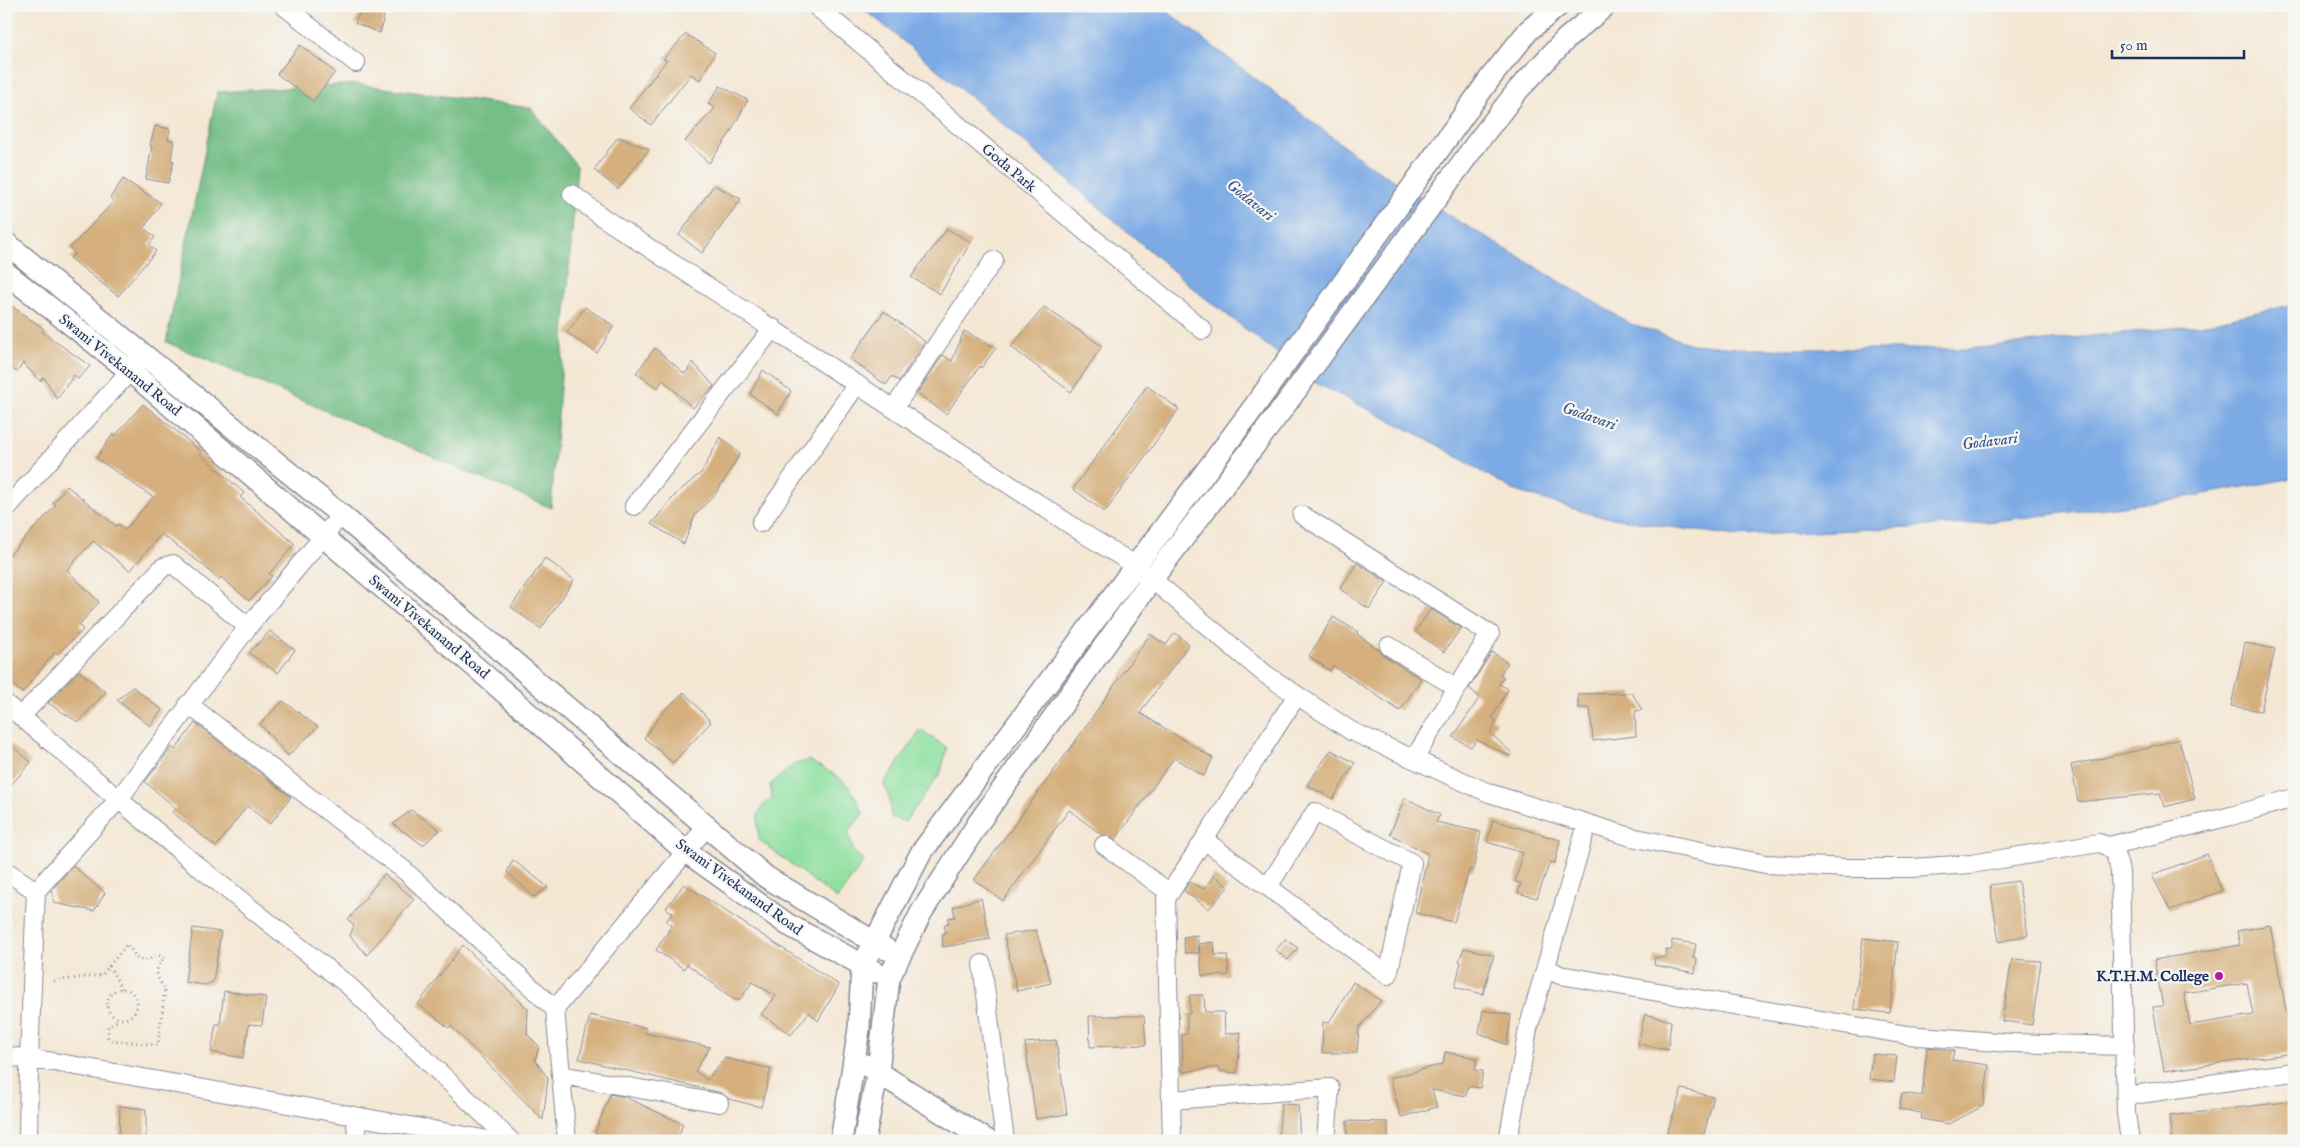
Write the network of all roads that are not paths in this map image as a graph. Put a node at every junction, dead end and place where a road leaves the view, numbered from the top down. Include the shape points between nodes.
1 (284, 6) edge
2 (816, 6) edge
3 (1558, 6) edge
4 (1604, 6) edge
5 (356, 63) dead end
6 (572, 194) dead end
7 (6, 243) edge
8 (994, 260) dead end
9 (6, 273) edge
10 (774, 328) junction
11 (1203, 330) dead end
12 (144, 354) junction
13 (130, 371) junction
14 (857, 384) junction
15 (894, 408) junction
16 (634, 506) dead end
17 (6, 509) edge
18 (1302, 514) dead end
19 (341, 515) junction
20 (761, 523) dead end
21 (323, 537) junction
22 (1135, 565) junction
23 (1152, 580) junction
24 (248, 627) junction
25 (1389, 646) dead end
26 (1457, 688) junction
27 (1297, 695) junction
28 (6, 704) edge
29 (188, 704) junction
30 (21, 716) junction
31 (1414, 759) junction
32 (2294, 798) edge
33 (118, 800) junction
34 (1587, 824) junction
35 (707, 826) junction
36 (1204, 840) junction
37 (1104, 845) dead end
38 (2110, 846) junction
39 (686, 850) junction
40 (6, 871) edge
41 (1268, 888) junction
42 (36, 891) junction
43 (1170, 893) junction
44 (873, 943) junction
45 (900, 955) junction
46 (982, 964) dead end
47 (862, 966) junction
48 (1546, 968) junction
49 (889, 978) junction
50 (555, 1009) junction
51 (2125, 1046) junction
52 (6, 1056) edge
53 (29, 1059) junction
54 (854, 1060) junction
55 (878, 1071) junction
56 (2294, 1072) edge
57 (561, 1075) junction
58 (2126, 1096) junction
59 (1171, 1100) junction
60 (719, 1103) dead end
61 (355, 1116) junction
62 (28, 1141) edge
63 (358, 1141) edge
64 (494, 1141) edge
65 (511, 1141) edge
66 (567, 1141) edge
67 (841, 1141) edge
68 (864, 1141) edge
69 (988, 1141) edge
70 (1005, 1141) edge
71 (1172, 1141) edge
72 (1326, 1141) edge
73 (1508, 1141) edge
74 (2130, 1141) edge

1 - 5 street
2 - 11 street, Goda Park
3 - 22 main road via 1529,30 1491,77 1254,407
4 - 23 main road via 1566,39 1518,90
6 - 10 street via 602,217
7 - 12 main road
8 - 15 street
9 - 13 main road, Swami Vivekanand Road
10 - 14 street
10 - 16 street
12 - 13 street
12 - 19 main road
13 - 17 street
13 - 21 main road, Swami Vivekanand Road
14 - 15 street
14 - 20 street
15 - 22 street
18 - 26 street via 1490,634
19 - 21 street
19 - 35 main road
21 - 24 street
21 - 39 main road, Swami Vivekanand Road
22 - 23 street
22 - 44 main road via 921,853
23 - 27 street via 1265,674
23 - 45 main road via 979,822 921,913
24 - 29 street
24 - 30 street via 173,564 164,567
25 - 26 street
26 - 31 street
27 - 31 street via 1350,731
27 - 36 street
28 - 30 street
29 - 33 street
29 - 50 street via 404,870
30 - 33 street
31 - 34 street via 1489,793
32 - 38 street
33 - 42 street
33 - 65 street via 350,986
34 - 38 street via 1631,837 1765,864 1912,868 1971,864 2099,843
34 - 48 street
35 - 39 street
35 - 44 main road via 766,877
36 - 41 street
36 - 43 street
37 - 43 street
38 - 51 street via 2120,872
39 - 47 main road, Swami Vivekanand Road via 786,924
39 - 50 street
40 - 42 street
41 - 41 street via 1276,893 1388,975 1412,864 1315,812
42 - 53 street
43 - 59 street via 1166,899
44 - 45 main road
44 - 47 main road
45 - 49 main road
46 - 70 street
47 - 49 main road, Swami Vivekanand Road
47 - 54 main road
48 - 51 street via 1560,975 1907,1035 2010,1043
48 - 73 street via 1528,1029
49 - 55 main road
50 - 57 street
51 - 58 street
52 - 53 street
53 - 61 street
53 - 62 street
54 - 55 main road
54 - 67 main road
55 - 68 main road
55 - 69 main road
56 - 58 street
57 - 60 street
57 - 66 street
58 - 74 street
59 - 71 street
59 - 72 street via 1330,1088
61 - 63 street
61 - 64 street

